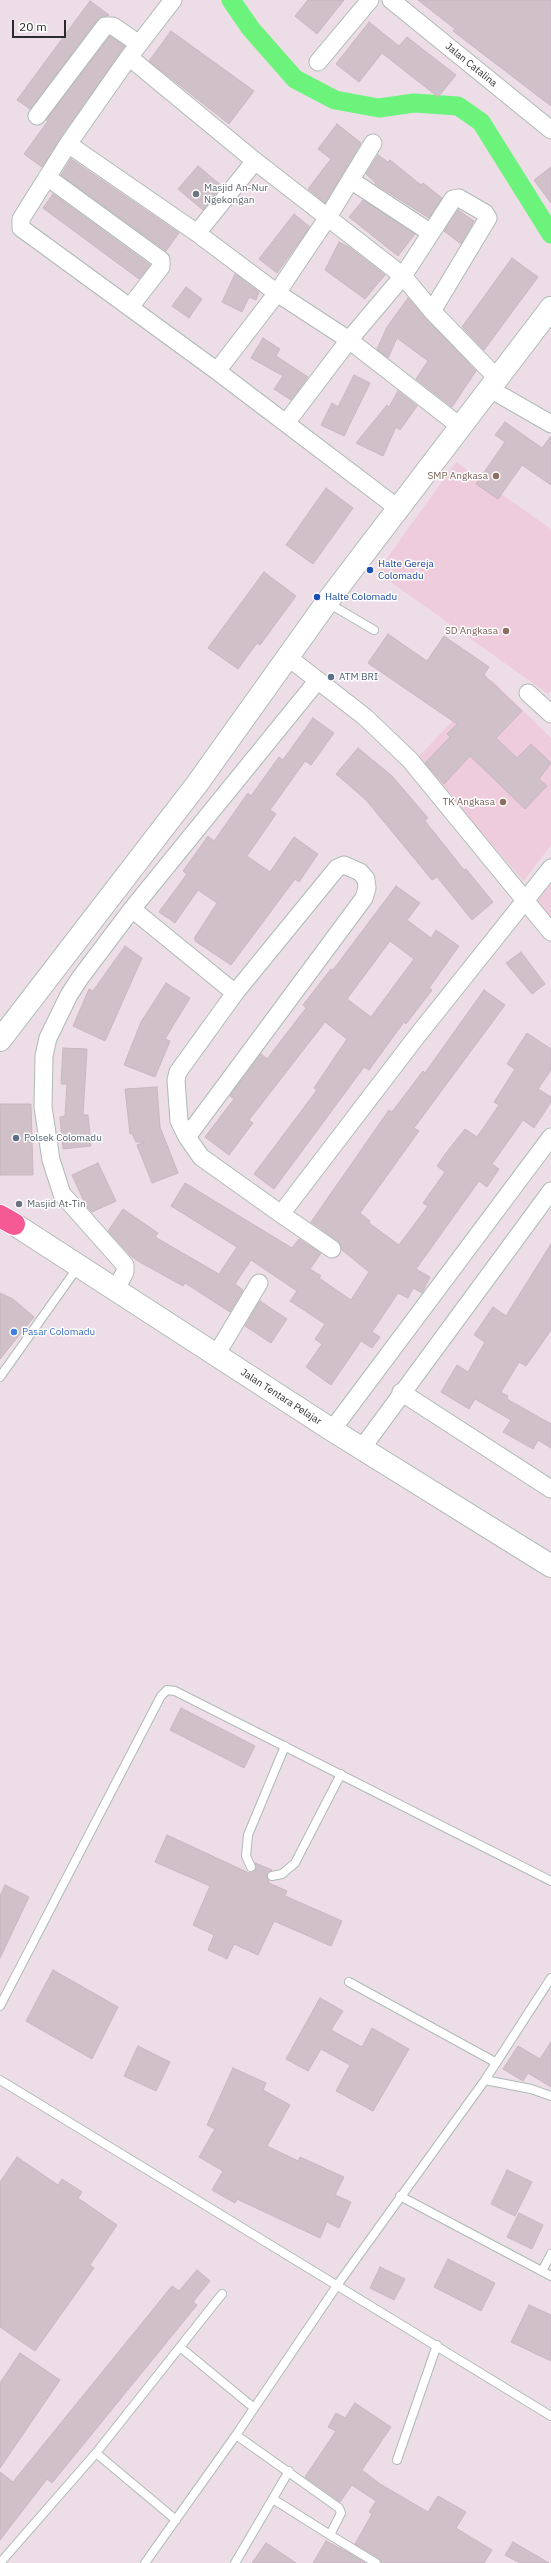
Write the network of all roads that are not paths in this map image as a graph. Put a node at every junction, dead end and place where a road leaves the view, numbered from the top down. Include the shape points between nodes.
1 (173, 0) edge
2 (370, 0) edge
3 (391, 0) edge
4 (139, 44) junction
5 (129, 57) junction
6 (318, 62) dead end
7 (36, 116) dead end
8 (551, 130) edge
9 (373, 143) dead end
10 (68, 144) junction
11 (255, 162) junction
12 (47, 177) junction
13 (352, 181) junction
14 (328, 217) junction
15 (197, 233) junction
16 (431, 233) junction
17 (403, 276) junction
18 (277, 293) junction
19 (130, 307) junction
20 (551, 308) edge
21 (432, 311) junction
22 (349, 340) junction
23 (218, 371) junction
24 (494, 384) junction
25 (286, 423) junction
26 (551, 424) edge
27 (462, 426) junction
28 (399, 509) junction
29 (327, 602) junction
30 (374, 630) dead end
31 (289, 658) junction
32 (318, 680) junction
33 (528, 693) dead end
34 (551, 714) edge
35 (551, 868) edge
36 (525, 900) junction
37 (132, 909) junction
38 (551, 932) edge
39 (235, 993) junction
40 (0, 1040) edge
41 (187, 1137) junction
42 (551, 1137) edge
43 (551, 1191) edge
44 (281, 1214) junction
45 (7, 1220) edge
46 (332, 1249) dead end
47 (79, 1265) junction
48 (259, 1284) dead end
49 (116, 1289) junction
50 (216, 1355) junction
51 (0, 1377) edge
52 (402, 1392) junction
53 (332, 1430) junction
54 (362, 1448) junction
55 (551, 1489) edge
56 (551, 1566) edge
57 (284, 1746) junction
58 (341, 1774) junction
59 (251, 1867) dead end
60 (272, 1876) dead end
61 (551, 1881) edge
62 (551, 1978) edge
63 (349, 1982) dead end
64 (0, 2006) edge
65 (495, 2062) junction
66 (0, 2080) edge
67 (485, 2080) junction
68 (551, 2096) edge
69 (400, 2196) junction
70 (551, 2254) edge
71 (542, 2271) junction
72 (551, 2276) edge
73 (338, 2284) junction
74 (222, 2294) dead end
75 (436, 2345) junction
76 (180, 2347) junction
77 (254, 2408) junction
78 (551, 2416) edge
79 (236, 2435) junction
80 (96, 2453) junction
81 (397, 2460) dead end
82 (289, 2472) junction
83 (273, 2499) junction
84 (176, 2520) junction
85 (330, 2535) junction
86 (0, 2563) edge
87 (145, 2563) edge
88 (235, 2563) edge
89 (376, 2563) edge

1 - 4 street
2 - 6 street
3 - 8 street, Jalan Catalina
4 - 5 street
4 - 7 street via 113,26 105,26
5 - 10 street
5 - 11 street
9 - 13 street
10 - 12 street
10 - 15 street
11 - 14 street
11 - 15 street
12 - 19 street via 21,219 22,228
12 - 19 street via 161,260 161,267
13 - 14 street
13 - 16 street
14 - 17 street
14 - 18 street
15 - 18 street
16 - 17 street
16 - 21 street via 456,198 463,199 487,215 487,220
17 - 21 street
17 - 22 street
18 - 22 street
18 - 23 street
19 - 23 street
20 - 24 main road
21 - 24 street
22 - 25 street
22 - 27 street
23 - 25 street
24 - 26 street
24 - 27 main road
25 - 28 street
27 - 28 main road
28 - 29 main road
29 - 30 lane
29 - 31 main road
31 - 32 street
31 - 40 main road via 197,784
32 - 36 street via 365,717 410,760
32 - 37 street
33 - 34 street
35 - 36 street
36 - 38 street
36 - 44 street
37 - 39 street
37 - 49 street via 69,995 48,1038 44,1056 42,1107 51,1160 62,1194 125,1265 125,1272
39 - 41 street via 178,1072 176,1080 179,1121
39 - 41 street via 337,868 344,865 360,872 366,879 364,898
41 - 44 street via 201,1157
42 - 53 street
43 - 52 street
44 - 46 street
45 - 47 main road, Jalan Tentara Pelajar
47 - 49 main road, Jalan Tentara Pelajar
47 - 51 lane
48 - 50 street
49 - 50 main road, Jalan Tentara Pelajar
50 - 53 main road, Jalan Tentara Pelajar
52 - 54 street
52 - 55 street
53 - 54 main road, Jalan Tentara Pelajar
54 - 56 main road, Jalan Tentara Pelajar
57 - 58 lane
57 - 59 lane via 248,1835 246,1856
57 - 64 lane via 175,1691 166,1690
58 - 60 lane via 295,1863 282,1874
58 - 61 lane
62 - 65 lane
63 - 65 lane
65 - 67 lane
66 - 73 lane
67 - 68 lane via 531,2089
67 - 69 lane
69 - 71 lane
69 - 73 lane
70 - 71 lane
71 - 72 lane
73 - 75 lane
73 - 77 lane
74 - 76 lane
75 - 78 lane
75 - 81 lane
76 - 77 lane
76 - 80 lane
77 - 79 lane
79 - 82 lane
79 - 84 lane
80 - 84 lane
80 - 86 lane
82 - 83 lane
82 - 85 lane via 341,2510
83 - 85 lane
83 - 88 lane
84 - 87 lane
85 - 89 lane

